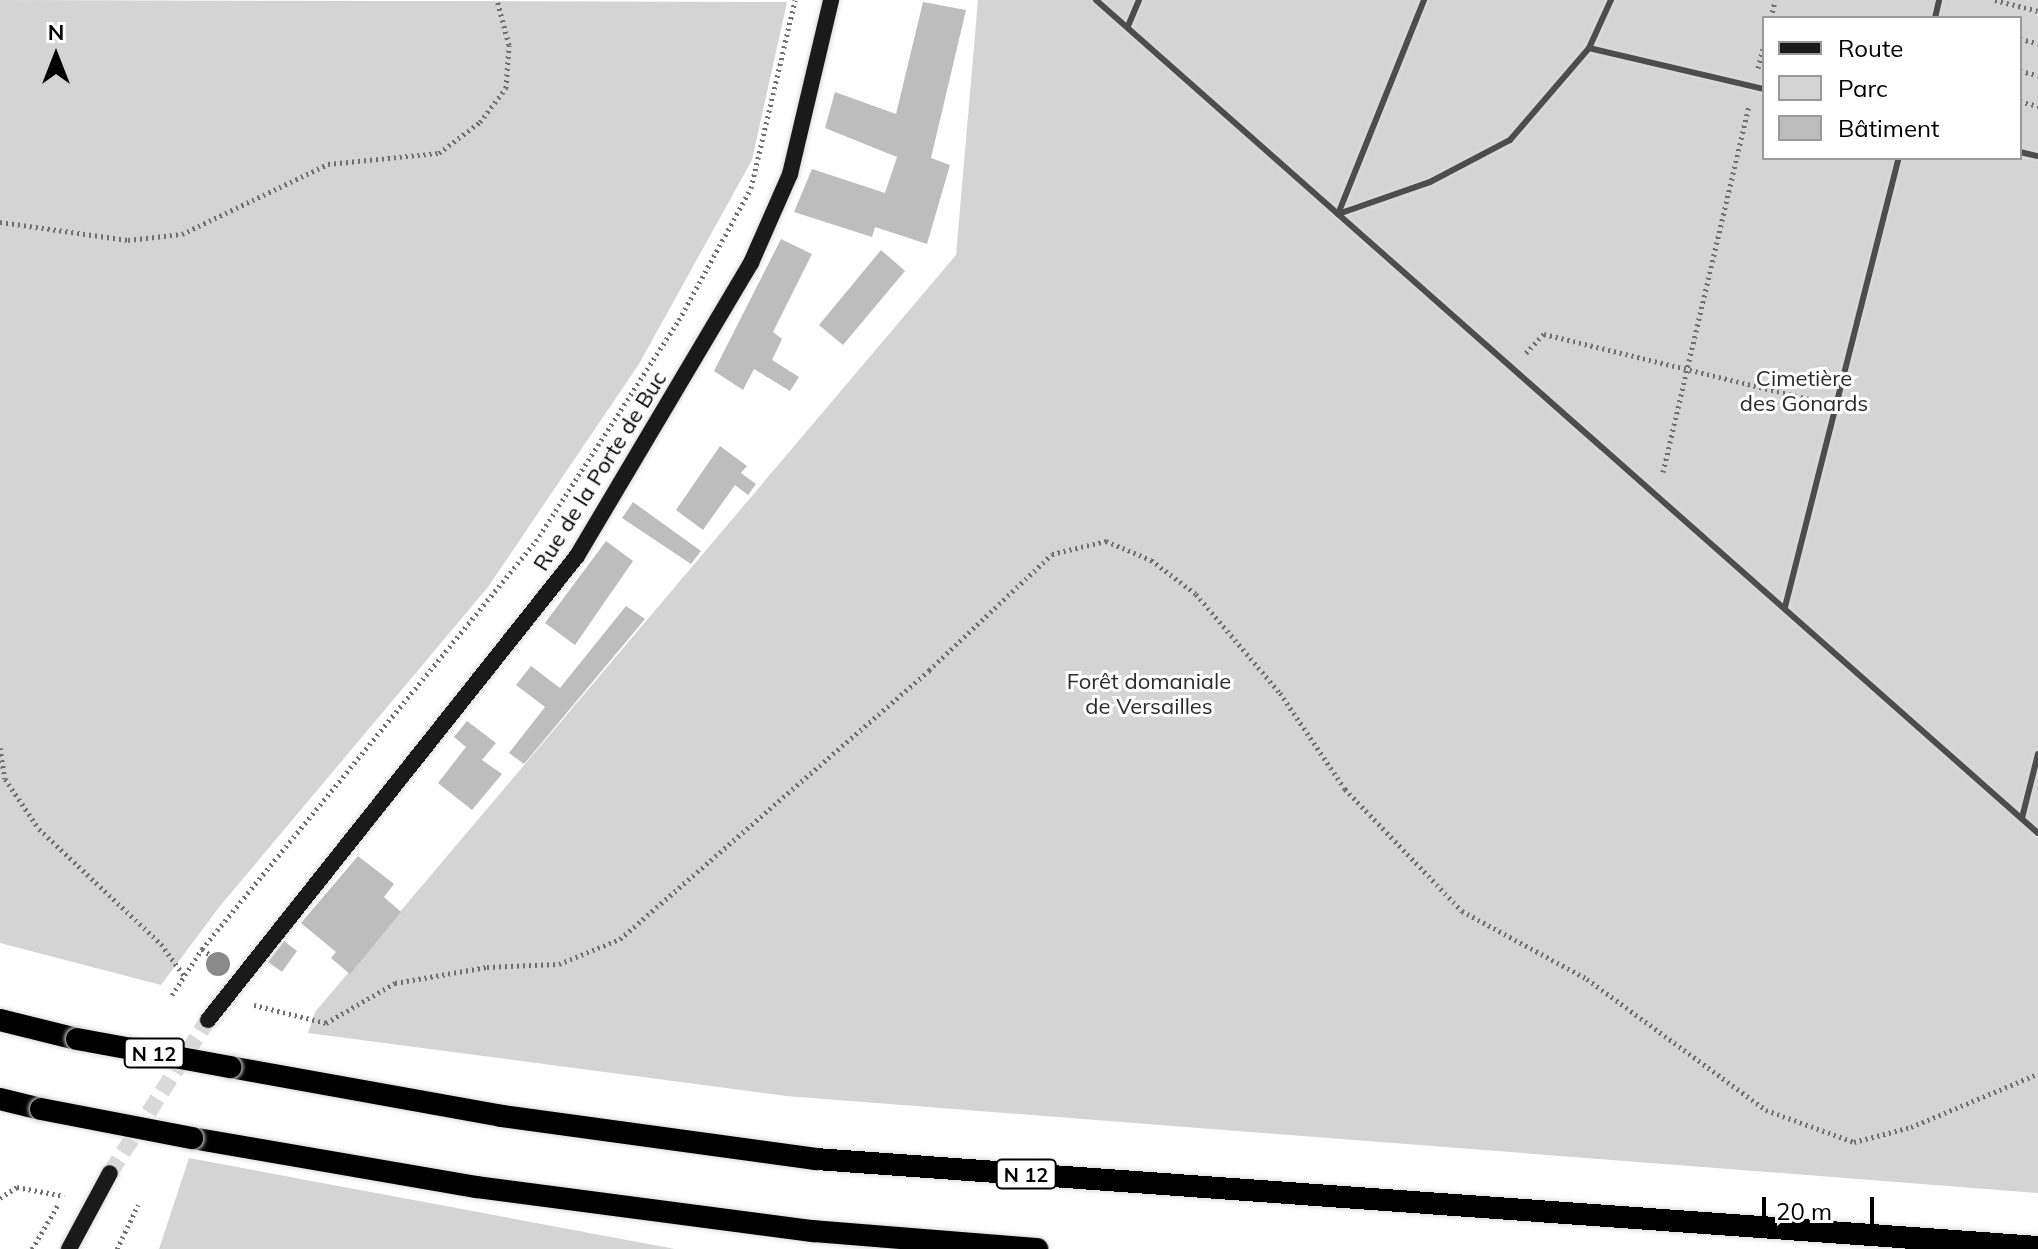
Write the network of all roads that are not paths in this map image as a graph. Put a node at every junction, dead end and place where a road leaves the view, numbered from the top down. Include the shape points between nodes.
1 (831, 0) edge
2 (1096, 0) edge
3 (1139, 0) edge
4 (1424, 0) edge
5 (1611, 0) edge
6 (1128, 26) junction
7 (1589, 48) junction
8 (1762, 89) edge
9 (1898, 160) edge
10 (1338, 214) junction
11 (1785, 607) junction
12 (2038, 754) edge
13 (2022, 818) junction
14 (2038, 833) edge
15 (0, 1020) edge
16 (208, 1020) tunnel mouth
17 (0, 1099) edge
18 (110, 1173) tunnel mouth
19 (2038, 1247) edge
20 (69, 1249) edge
21 (1037, 1249) edge

1 - 16 main road, Rue de la Porte de Buc via 790,174 751,263 610,503 577,556
2 - 6 lane
3 - 6 lane
4 - 10 lane
5 - 7 lane
6 - 10 lane
7 - 8 lane
7 - 10 lane via 1510,140 1430,182
9 - 11 lane
10 - 11 lane
11 - 13 lane
12 - 13 lane
13 - 14 lane
15 - 19 highway, N 12, bridge via 77,1039 502,1116 816,1159
17 - 21 highway, bridge via 492,1189 813,1231
18 - 20 main road

